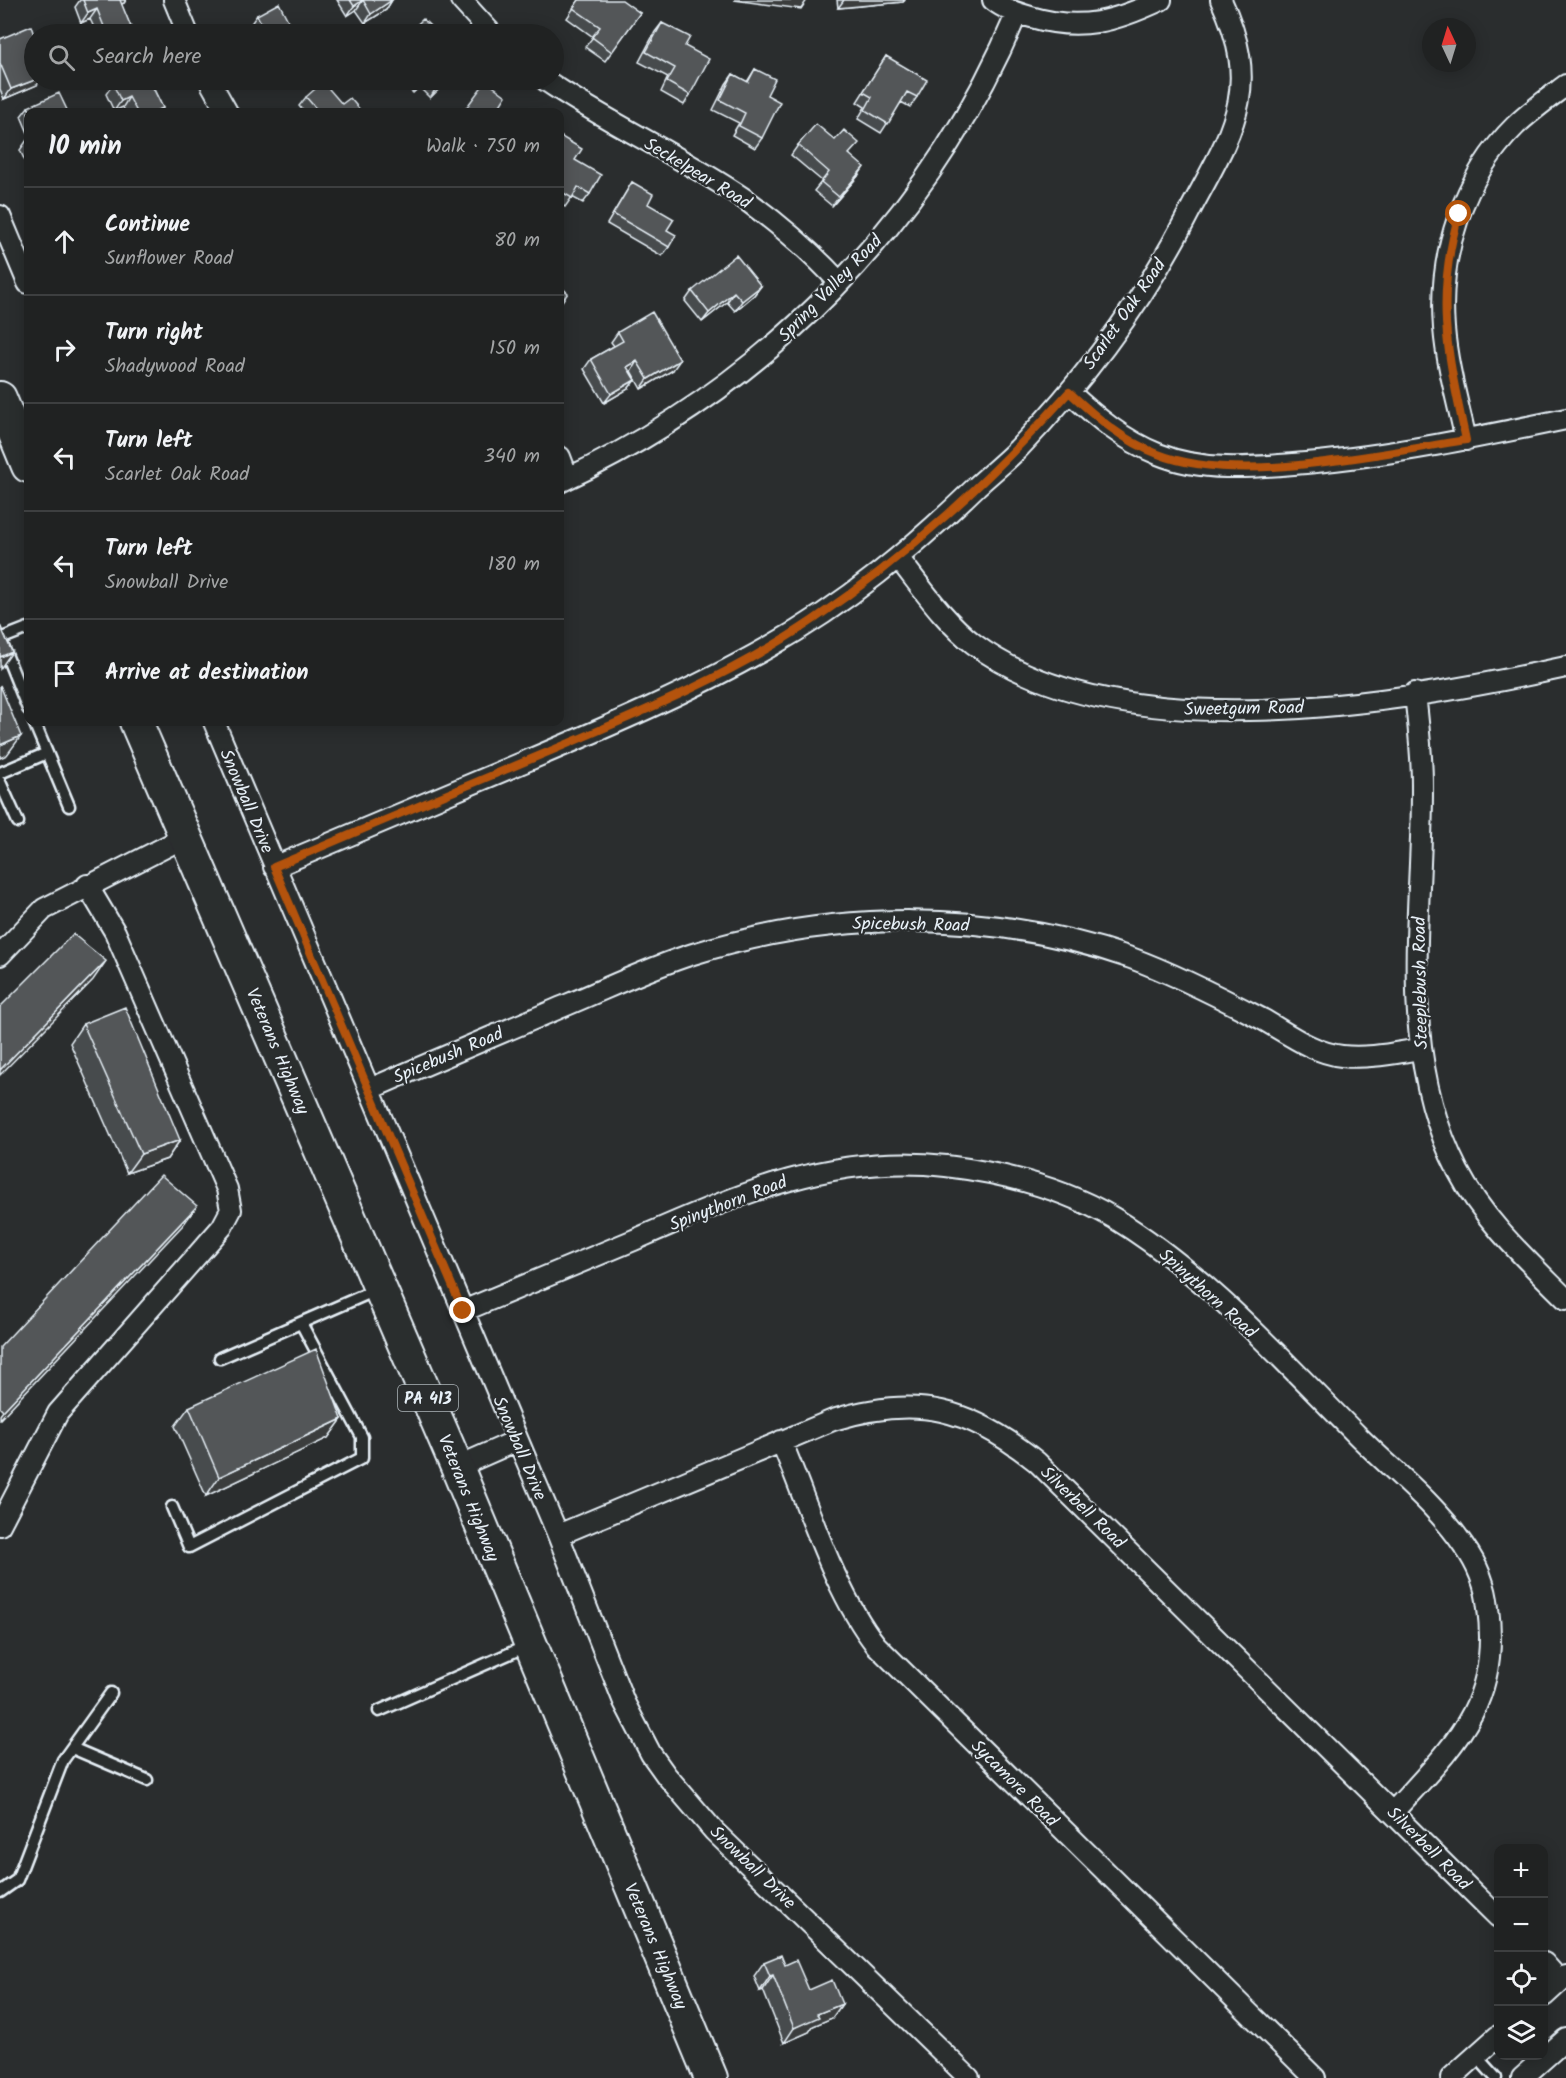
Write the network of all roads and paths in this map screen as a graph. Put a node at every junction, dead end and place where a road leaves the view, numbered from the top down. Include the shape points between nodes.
1 (174, 0) edge
2 (461, 0) edge
3 (993, 0) edge
4 (1161, 0) edge
5 (1221, 0) edge
6 (1017, 13) junction
7 (184, 24) edge
8 (483, 24) edge
9 (1566, 85) edge
10 (215, 90) edge
11 (559, 90) edge
12 (225, 108) edge
13 (0, 216) edge
14 (24, 273) edge
15 (839, 282) junction
16 (1069, 392) junction
17 (0, 398) edge
18 (1566, 419) edge
19 (1466, 440) junction
20 (24, 456) edge
21 (564, 480) edge
22 (899, 559) junction
23 (24, 630) edge
24 (0, 639) edge
25 (1566, 667) edge
26 (1415, 693) junction
27 (24, 699) edge
28 (36, 726) edge
29 (138, 726) edge
30 (216, 726) edge
31 (47, 753) junction
32 (0, 773) edge
33 (0, 782) edge
34 (69, 806) dead end
35 (18, 822) dead end
36 (185, 837) junction
37 (274, 867) junction
38 (87, 885) junction
39 (0, 955) edge
40 (1420, 1049) junction
41 (370, 1089) junction
42 (380, 1288) junction
43 (1566, 1299) edge
44 (463, 1311) junction
45 (301, 1323) junction
46 (220, 1358) dead end
47 (516, 1441) junction
48 (781, 1441) junction
49 (457, 1467) junction
50 (172, 1507) dead end
51 (0, 1525) edge
52 (558, 1535) junction
53 (530, 1645) junction
54 (111, 1693) dead end
55 (379, 1711) dead end
56 (72, 1748) junction
57 (147, 1780) dead end
58 (1392, 1812) junction
59 (0, 1892) edge
60 (1494, 1913) edge
61 (1548, 1966) edge
62 (1563, 1979) edge
63 (1548, 1992) edge
64 (1566, 2039) edge
65 (1494, 2040) edge
66 (1476, 2056) junction
67 (711, 2078) edge
68 (969, 2078) edge
69 (1316, 2078) edge
70 (1451, 2078) edge
71 (1496, 2078) edge
72 (1522, 2078) edge

1 - 7 street
2 - 8 street
3 - 6 street
4 - 6 street via 1101,23 1073,26
5 - 16 street, Scarlet Oak Road via 1239,43 1242,64 1241,91 1229,131 1146,286
6 - 15 street, Spring Valley Road via 997,56 921,186 872,248
9 - 19 street via 1515,126 1494,150 1459,214 1449,249 1444,327
10 - 12 street
11 - 15 street, Seckelpear Road via 744,199 793,236
13 - 14 street
15 - 21 street, Spring Valley Road via 799,324 696,407
16 - 19 street via 1128,440 1159,455 1220,467 1338,460
16 - 22 street, Scarlet Oak Road via 1016,450
17 - 20 main road
18 - 19 street
22 - 26 street, Sweetgum Road via 952,625 974,644 1024,672 1074,690 1208,712 1317,706
22 - 37 street, Scarlet Oak Road via 777,642 670,699
23 - 24 lane
24 - 27 lane
25 - 26 street, Sweetgum Road
26 - 40 street, Steeplebush Road via 1422,786 1417,986
28 - 31 lane
29 - 36 main road, Veterans Highway / PA 413
30 - 37 street, Snowball Drive
31 - 32 lane
31 - 34 lane
33 - 35 lane
36 - 38 street
36 - 42 main road, Veterans Highway / PA 413
37 - 41 street, Snowball Drive
38 - 39 street via 44,909
38 - 51 street via 115,932 227,1189 231,1210 222,1227 58,1413
40 - 41 street, Spicebush Road via 1368,1057 1341,1056 1304,1043 1260,1018 1131,958 1005,928 884,921 787,931 692,954
40 - 43 street, Steeplebush Road via 1433,1110 1459,1172 1504,1235
41 - 44 street, Snowball Drive
42 - 45 lane
42 - 49 main road, Veterans Highway / PA 413
44 - 47 street, Snowball Drive
44 - 58 street, Spinythorn Road via 733,1197 791,1178 850,1167 945,1166 1009,1177 1082,1202 1112,1217 1185,1269 1275,1353 1445,1522 1473,1561 1487,1599 1491,1654 1477,1708 1465,1730
45 - 46 lane
45 - 50 lane via 362,1437 362,1458 189,1547
47 - 49 street
47 - 52 street, Snowball Drive
48 - 52 street, Silverbell Road
48 - 58 street, Silverbell Road via 833,1420 886,1406 948,1412 970,1418 1008,1439 1037,1462
48 - 69 street, Sycamore Road via 854,1612 876,1645
49 - 53 main road, Veterans Highway / PA 413
52 - 68 street, Snowball Drive via 624,1702 666,1775 714,1831
53 - 55 lane
53 - 67 main road, Veterans Highway / PA 413
54 - 56 lane
56 - 57 lane
56 - 59 lane via 63,1760 17,1880
58 - 60 street, Silverbell Road
61 - 62 street
62 - 63 street
64 - 72 street
65 - 66 street
66 - 70 street
66 - 71 lane

